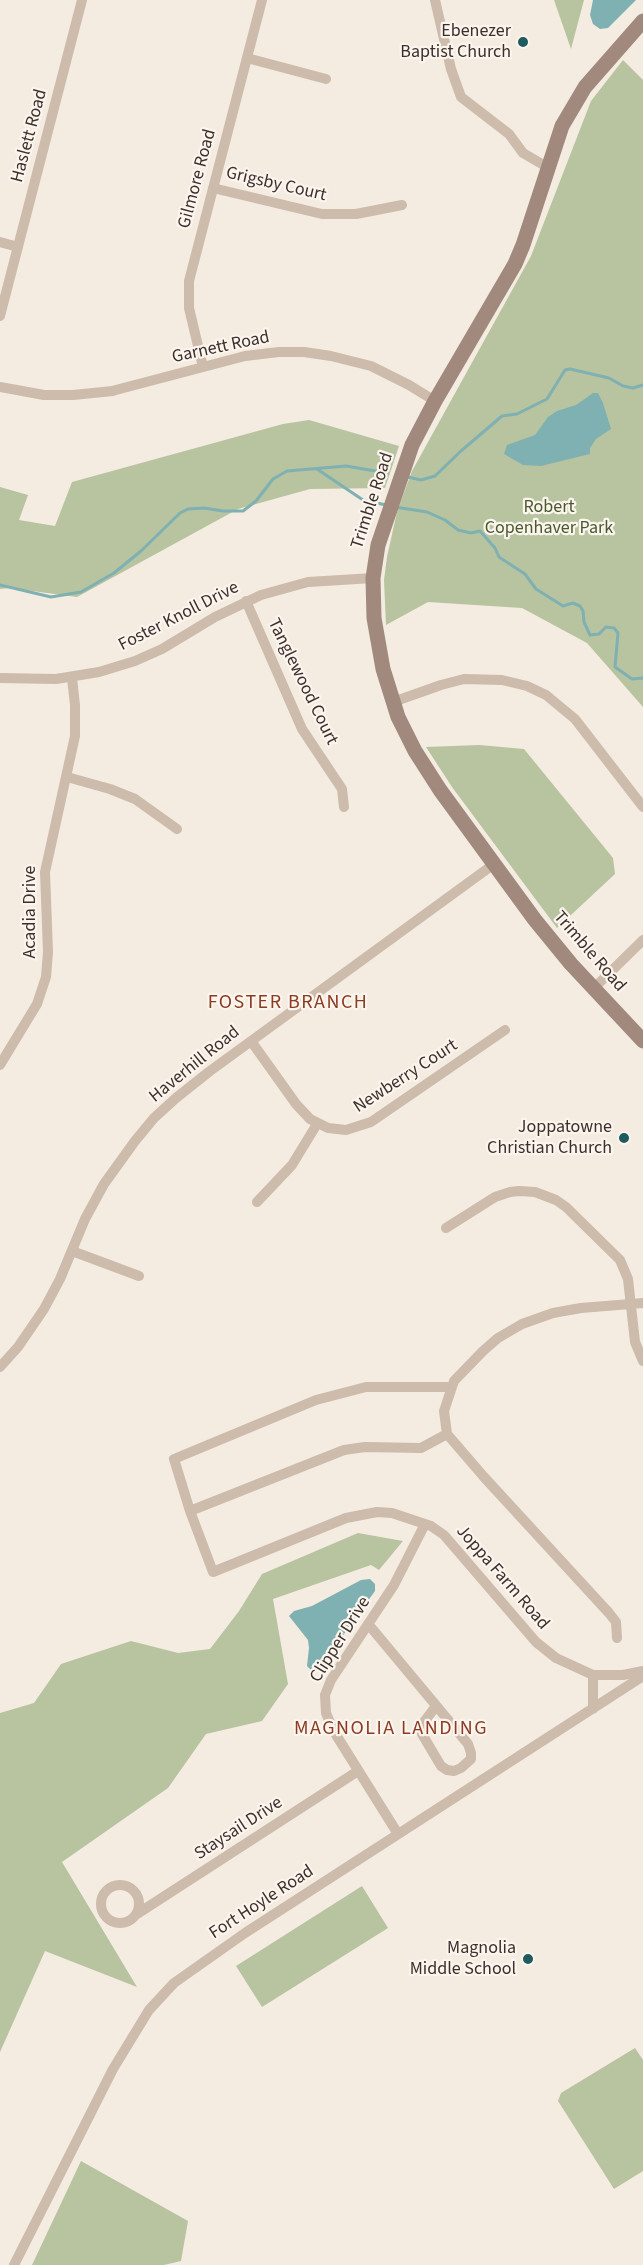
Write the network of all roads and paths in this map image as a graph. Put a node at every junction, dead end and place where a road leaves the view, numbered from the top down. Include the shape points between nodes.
1 (82, 0) edge
2 (262, 0) edge
3 (435, 0) edge
4 (643, 21) edge
5 (247, 58) junction
6 (326, 79) dead end
7 (547, 167) junction
8 (213, 188) junction
9 (402, 204) dead end
10 (0, 242) edge
11 (18, 247) junction
12 (0, 316) edge
13 (203, 367) junction
14 (0, 387) edge
15 (435, 401) junction
16 (373, 578) junction
17 (246, 601) junction
18 (0, 678) edge
19 (72, 678) junction
20 (393, 702) junction
21 (67, 777) junction
22 (344, 807) dead end
23 (643, 807) edge
24 (177, 829) dead end
25 (494, 864) junction
26 (643, 940) edge
27 (593, 989) junction
28 (505, 1030) dead end
29 (251, 1041) junction
30 (643, 1041) edge
31 (0, 1065) edge
32 (317, 1124) junction
33 (257, 1202) dead end
34 (446, 1228) dead end
35 (72, 1251) junction
36 (138, 1276) dead end
37 (643, 1303) edge
38 (631, 1304) junction
39 (643, 1361) edge
40 (0, 1367) edge
41 (451, 1387) junction
42 (447, 1434) junction
43 (190, 1511) junction
44 (425, 1524) junction
45 (369, 1625) junction
46 (617, 1638) dead end
47 (643, 1671) edge
48 (593, 1675) junction
49 (643, 1676) edge
50 (436, 1706) junction
51 (593, 1709) junction
52 (358, 1771) junction
53 (398, 1834) junction
54 (137, 1914) dead end
55 (14, 2265) edge

1 - 11 street, Haslett Road
2 - 5 street, Gilmore Road
3 - 7 street via 461,97 508,134 523,153
4 - 7 street, Trimble Road via 585,87 562,126
5 - 6 street
5 - 8 street, Gilmore Road
7 - 15 street, Trimble Road via 515,264
8 - 9 street, Grigsby Court via 322,214 356,214
8 - 13 street, Gilmore Road via 188,294
10 - 11 street
11 - 12 street, Haslett Road
13 - 14 street, Garnett Road via 112,391 73,395 44,395
13 - 15 street, Garnett Road via 268,353 304,352 380,370
15 - 16 street, Trimble Road via 407,458 378,545
16 - 17 street, Foster Knoll Drive via 308,582
16 - 20 street, Trimble Road via 377,645
17 - 19 street, Foster Knoll Drive via 148,656
17 - 22 street, Tanglewood Court via 302,729 342,789
18 - 19 street, Foster Knoll Drive
19 - 21 street, Acadia Drive via 75,736
20 - 23 street via 464,679 502,680 527,686 546,695 574,719
20 - 25 street, Trimble Road via 427,771
21 - 24 street via 135,799
21 - 31 street, Acadia Drive via 45,872 48,952 44,986 38,1005
25 - 27 street, Trimble Road
25 - 29 street, Haverhill Road
26 - 27 street
27 - 30 street, Trimble Road
28 - 32 street, Newberry Court via 362,1126 346,1130
29 - 32 street via 296,1104
29 - 35 street, Haverhill Road via 176,1098 135,1141 104,1184
32 - 33 street via 292,1165
34 - 38 street via 510,1192 535,1192 556,1200 615,1253 628,1279
35 - 36 street
35 - 40 street, Haverhill Road via 40,1317
37 - 38 street
38 - 39 street via 633,1334
38 - 41 street via 570,1310 522,1324 483,1351
41 - 42 street via 444,1411
41 - 43 street via 366,1388 316,1401 174,1459
42 - 43 street via 422,1448 344,1450
42 - 46 street via 609,1613 616,1622
43 - 44 street, Joppa Farm Road via 213,1572 359,1514 393,1513
44 - 45 street, Clipper Drive
44 - 48 street, Joppa Farm Road via 444,1535 536,1642 556,1658
45 - 50 street
45 - 52 street, Clipper Drive via 325,1695 329,1723
47 - 48 street, Joppa Farm Road
48 - 51 street
49 - 51 street, Fort Hoyle Road
50 - 50 street via 471,1753 471,1759 454,1771 441,1766 422,1734 422,1726
51 - 53 street, Fort Hoyle Road
52 - 53 street, Clipper Drive
52 - 54 street, Staysail Drive
53 - 55 street, Fort Hoyle Road via 245,1934 159,1997 113,2069

